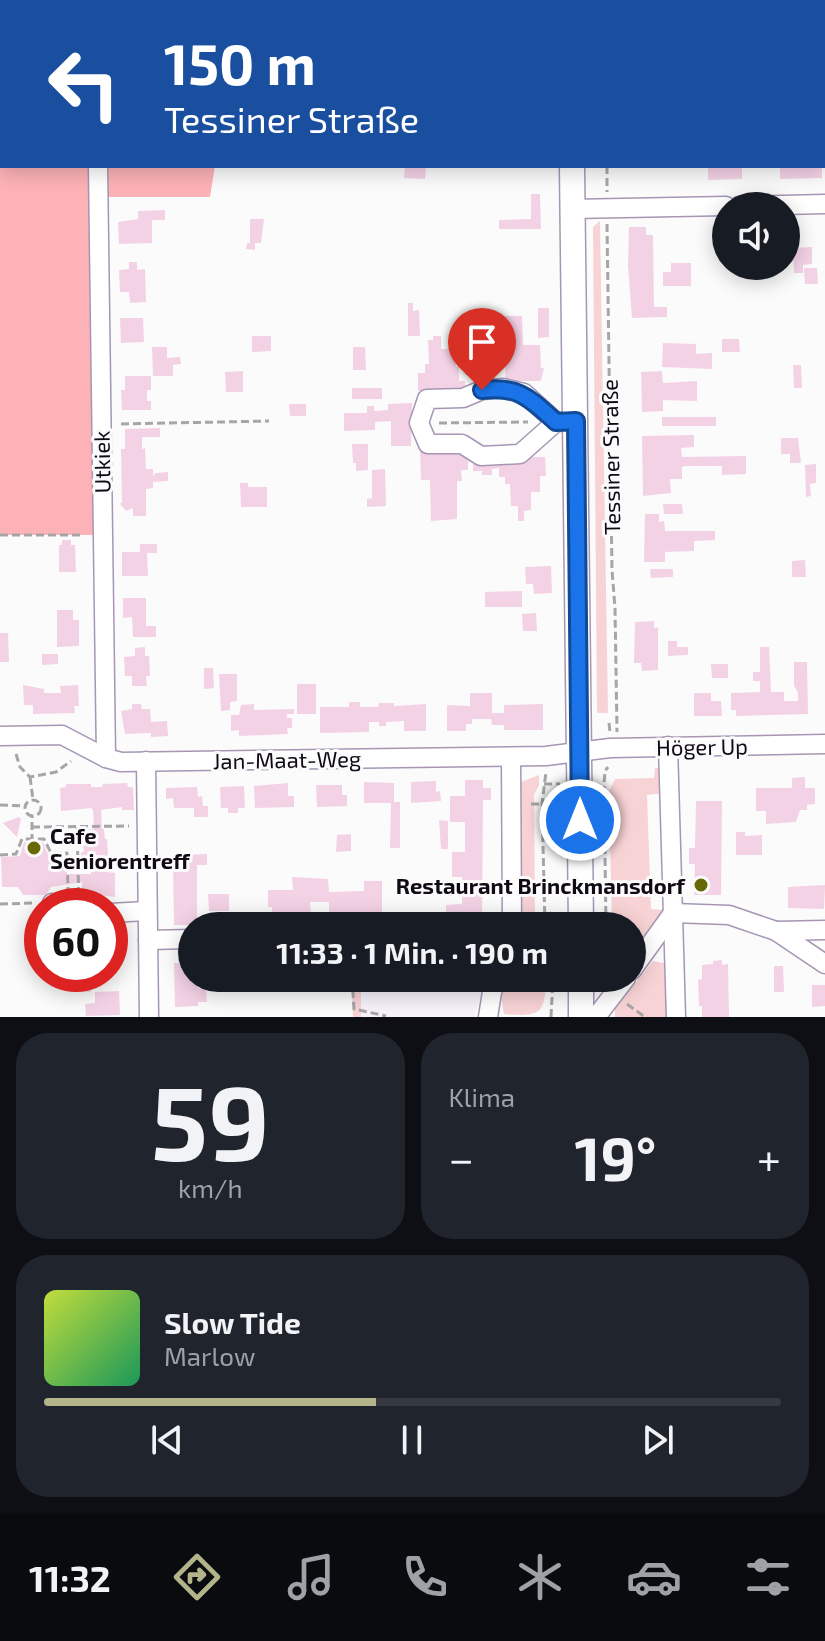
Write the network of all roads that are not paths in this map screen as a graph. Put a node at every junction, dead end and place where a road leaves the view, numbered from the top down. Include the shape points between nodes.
1 (98, 168) edge
2 (572, 168) edge
3 (825, 204) edge
4 (800, 205) edge
5 (712, 206) edge
6 (572, 209) junction
7 (566, 421) junction
8 (5, 736) edge
9 (825, 744) edge
10 (668, 746) junction
11 (579, 752) junction
12 (511, 757) junction
13 (106, 758) junction
14 (146, 761) junction
15 (147, 911) junction
16 (128, 912) edge
17 (512, 912) edge
18 (581, 912) edge
19 (673, 913) junction
20 (825, 930) edge
21 (776, 931) junction
22 (178, 939) edge
23 (148, 940) junction
24 (646, 951) edge
25 (825, 964) edge
26 (492, 992) edge
27 (581, 992) edge
28 (617, 992) edge
29 (149, 1017) edge
30 (488, 1017) edge
31 (581, 1017) edge
32 (596, 1017) edge
33 (676, 1017) edge

1 - 13 street, Utkiek
2 - 6 main road, Tessiner Straße
3 - 4 street
5 - 6 street
6 - 7 main road, Tessiner Straße
7 - 7 street via 520,454 481,456 462,444 428,444 419,423 427,399 463,398 503,388 524,393
7 - 11 main road, Tessiner Straße
8 - 13 street, Jan-Maat-Weg via 62,735
9 - 10 street, Höger Up
10 - 11 street, Höger Up via 614,755
10 - 19 street
11 - 12 street, Jan-Maat-Weg
11 - 18 main road, Tessiner Straße
12 - 14 street, Jan-Maat-Weg
12 - 17 street
13 - 14 street, Jan-Maat-Weg
14 - 15 street
15 - 16 street
15 - 23 street
19 - 21 street via 729,915
19 - 24 street
19 - 33 street
20 - 21 street
21 - 25 street
22 - 23 street
23 - 29 street
26 - 30 street
27 - 31 main road
28 - 32 street

